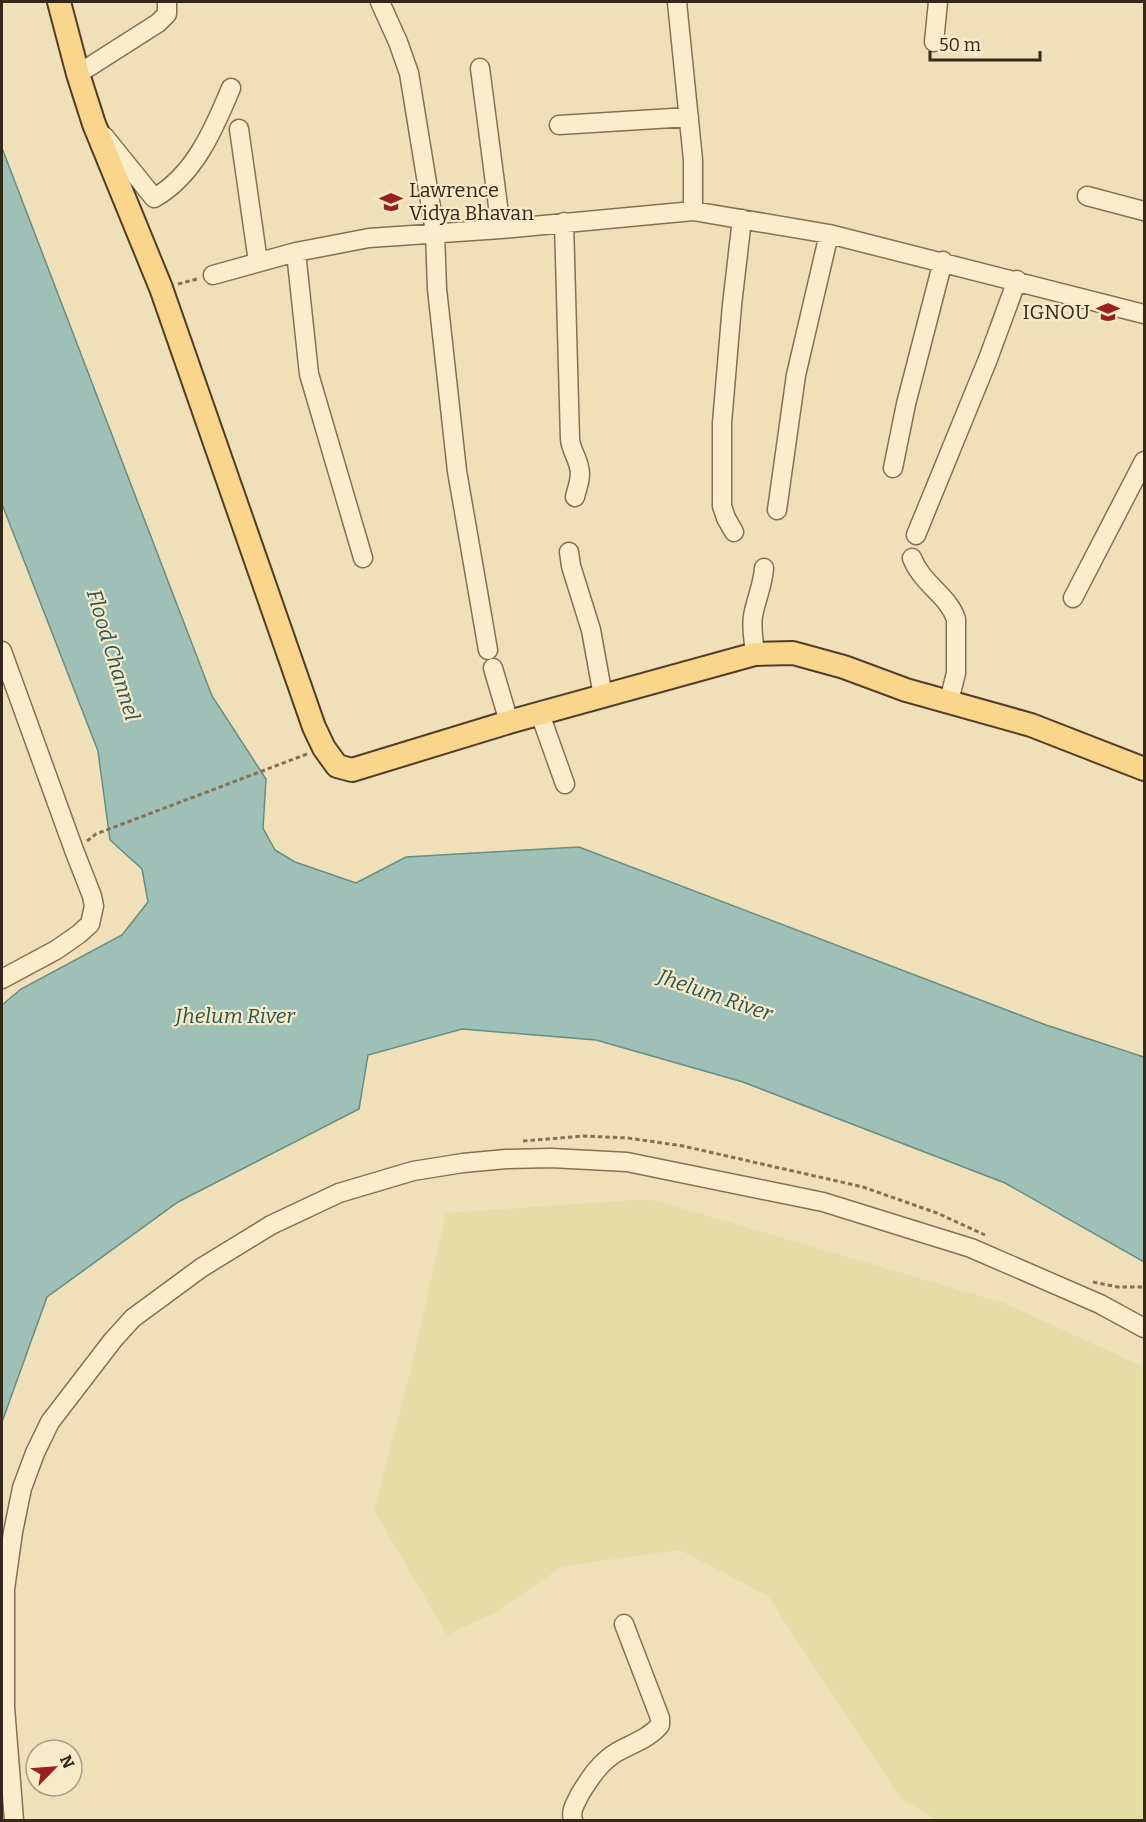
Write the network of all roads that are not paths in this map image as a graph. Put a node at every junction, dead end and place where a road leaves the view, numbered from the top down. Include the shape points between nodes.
1 (58, 2) edge
2 (167, 2) edge
3 (380, 2) edge
4 (677, 2) edge
5 (938, 2) edge
6 (934, 42) dead end
7 (480, 68) dead end
8 (78, 74) junction
9 (231, 88) dead end
10 (689, 117) junction
11 (93, 123) junction
12 (559, 125) dead end
13 (239, 129) dead end
14 (1087, 196) dead end
15 (693, 211) junction
16 (1144, 211) edge
17 (742, 219) junction
18 (564, 222) junction
19 (501, 229) junction
20 (435, 232) junction
21 (829, 234) junction
22 (296, 252) junction
23 (943, 261) junction
24 (258, 262) junction
25 (213, 275) road end
26 (1017, 280) junction
27 (1144, 314) edge
28 (1144, 461) edge
29 (892, 468) dead end
30 (575, 497) dead end
31 (777, 510) dead end
32 (734, 532) dead end
33 (916, 535) dead end
34 (569, 552) dead end
35 (363, 558) dead end
36 (912, 558) dead end
37 (764, 568) dead end
38 (1073, 598) dead end
39 (2, 651) edge
40 (755, 654) junction
41 (603, 696) junction
42 (949, 701) junction
43 (540, 714) junction
44 (509, 722) junction
45 (1144, 769) edge
46 (565, 784) dead end
47 (2, 979) edge
48 (1144, 1328) edge
49 (624, 1624) dead end
50 (14, 1821) edge
51 (573, 1821) edge

1 - 8 main road
2 - 8 street via 167,14 158,23
3 - 20 street via 409,73
4 - 10 street
5 - 6 street
7 - 19 street
8 - 11 main road
9 - 11 street via 193,164 154,198
10 - 12 street
10 - 15 street
11 - 44 main road via 161,288 324,748 337,766 352,770
13 - 24 street
14 - 16 street
15 - 17 street
15 - 18 street
17 - 21 street
17 - 32 street via 722,423 722,506
18 - 19 street
18 - 30 street via 570,439 580,475
19 - 20 street
20 - 22 street via 369,238
20 - 44 street via 437,289 457,471 490,659
21 - 23 street
21 - 31 street via 796,375
22 - 24 street
22 - 35 street via 309,374
23 - 26 street
23 - 29 street
24 - 25 street
26 - 27 street
26 - 33 street
28 - 38 street
34 - 41 street via 591,630
36 - 42 street via 920,575 947,603 956,619 956,673
37 - 40 street via 753,614
39 - 47 street via 94,906 90,924 79,934
40 - 41 main road
40 - 42 main road via 793,653
41 - 43 main road
42 - 45 main road via 1031,725
43 - 44 main road
43 - 46 street
48 - 50 street via 1100,1304 971,1248 824,1202 627,1162 528,1158 463,1163 413,1171 339,1193 271,1225 201,1268 133,1318 50,1422 22,1488 5,1589 5,1707
49 - 51 street via 660,1725 596,1770 573,1809

